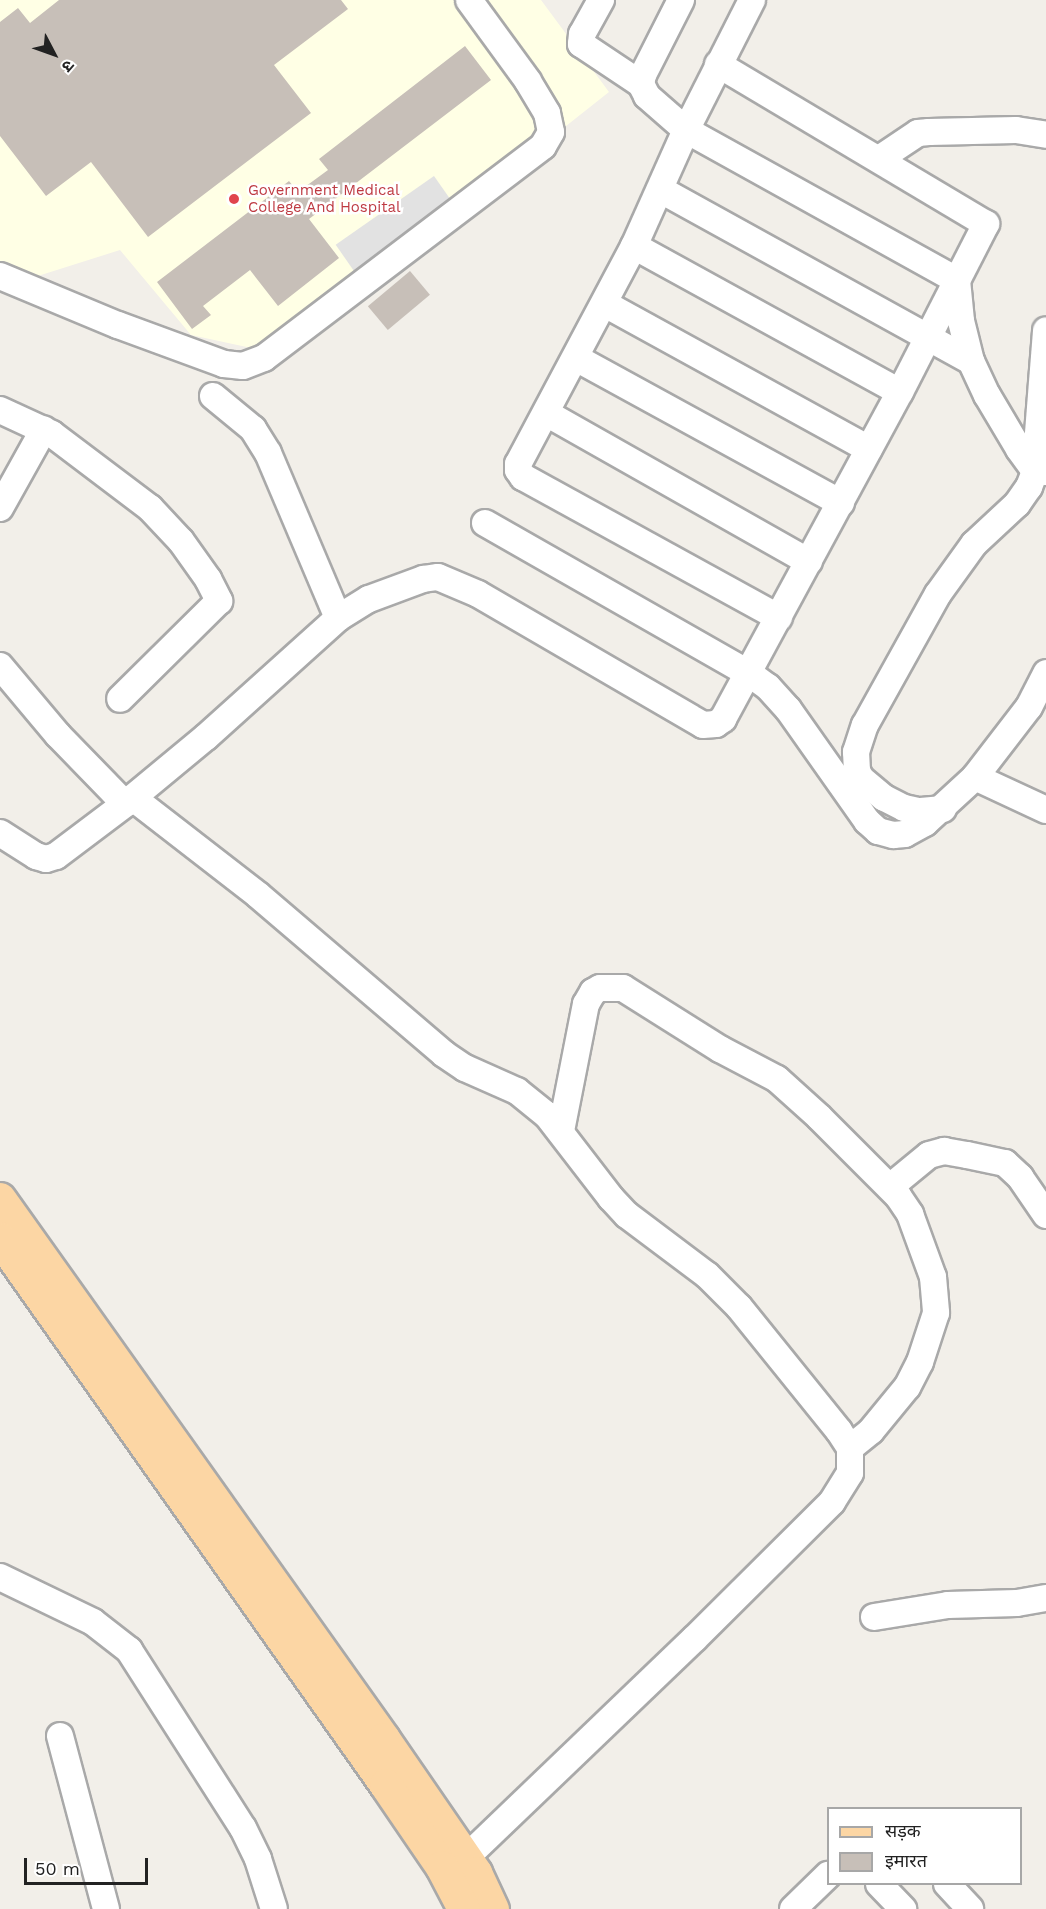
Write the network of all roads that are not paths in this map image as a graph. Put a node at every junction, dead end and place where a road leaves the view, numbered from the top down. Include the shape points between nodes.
1 (469, 0) edge
2 (601, 0) edge
3 (681, 0) edge
4 (752, 0) edge
5 (718, 64) junction
6 (641, 84) junction
7 (686, 130) junction
8 (1046, 135) edge
9 (879, 159) junction
10 (661, 190) junction
11 (634, 246) junction
12 (0, 258) edge
13 (957, 280) junction
14 (11, 281) edge
15 (605, 304) junction
16 (1046, 330) edge
17 (928, 338) junction
18 (576, 358) junction
19 (1045, 358) edge
20 (971, 362) junction
21 (900, 392) junction
22 (213, 396) dead end
23 (0, 410) edge
24 (546, 413) junction
25 (44, 429) junction
26 (870, 449) junction
27 (1041, 472) edge
28 (841, 503) junction
29 (0, 508) edge
30 (485, 523) dead end
31 (809, 562) junction
32 (338, 618) junction
33 (779, 618) junction
34 (0, 666) edge
35 (750, 674) junction
36 (1046, 674) edge
37 (120, 699) dead end
38 (975, 777) junction
39 (129, 801) junction
40 (943, 809) junction
41 (1046, 810) edge
42 (0, 833) edge
43 (561, 1131) junction
44 (890, 1187) junction
45 (1, 1202) edge
46 (1046, 1215) edge
47 (7, 1243) edge
48 (850, 1448) junction
49 (0, 1576) edge
50 (1046, 1598) edge
51 (874, 1617) dead end
52 (60, 1736) dead end
53 (466, 1858) junction
54 (827, 1876) edge
55 (880, 1885) edge
56 (948, 1885) edge
57 (801, 1907) edge
58 (106, 1909) edge
59 (274, 1909) edge
60 (464, 1909) edge
61 (493, 1909) edge
62 (903, 1909) edge
63 (970, 1909) edge

1 - 14 street via 548,113 551,132 543,146 264,358 243,366 224,364
2 - 6 street via 582,34 581,44
3 - 6 street via 647,64
4 - 5 street
5 - 7 street
5 - 9 street
6 - 7 street via 647,96
7 - 10 street
7 - 13 street
8 - 9 street via 1016,130 918,133
9 - 13 street via 986,224
10 - 11 street
10 - 17 street
11 - 15 street
11 - 21 street
12 - 14 street
13 - 17 street
13 - 20 street
15 - 18 street
15 - 26 street
16 - 19 street
17 - 20 street
17 - 21 street
18 - 24 street
18 - 28 street
19 - 27 street
20 - 27 street via 1006,430
21 - 26 street
22 - 32 street via 253,429 268,453
23 - 25 street
24 - 31 street
24 - 33 street via 518,464 523,477
25 - 29 street
25 - 37 street via 170,526 219,601
26 - 28 street
27 - 40 street via 1017,504 974,544 938,594 865,725 856,752 861,779 884,798 904,808
28 - 31 street
30 - 35 street
31 - 33 street
32 - 35 street via 359,604 404,585 438,577 478,594 703,725 723,719
32 - 39 street
33 - 35 street
34 - 39 street via 58,735
35 - 40 street via 779,698 878,831 905,834
36 - 38 street via 1029,706
38 - 40 street
38 - 41 street
39 - 42 street via 56,856 46,859
39 - 43 street via 258,895 444,1054 517,1091 548,1115
43 - 44 street via 586,1004 600,988 623,988 720,1049 777,1079
43 - 48 street via 627,1215 707,1275 739,1307
44 - 46 street via 929,1155 944,1151 994,1159 1012,1168
44 - 48 street via 910,1214 922,1242 933,1277 936,1314 907,1387 871,1431
45 - 47 main road
47 - 53 main road via 98,1333
47 - 60 main road via 386,1785 442,1867
48 - 53 street via 850,1473 832,1502
49 - 59 street via 93,1622 129,1650 243,1828 258,1858
50 - 51 street via 948,1605
52 - 58 street
53 - 61 main road
54 - 57 street
55 - 62 street
56 - 63 street

